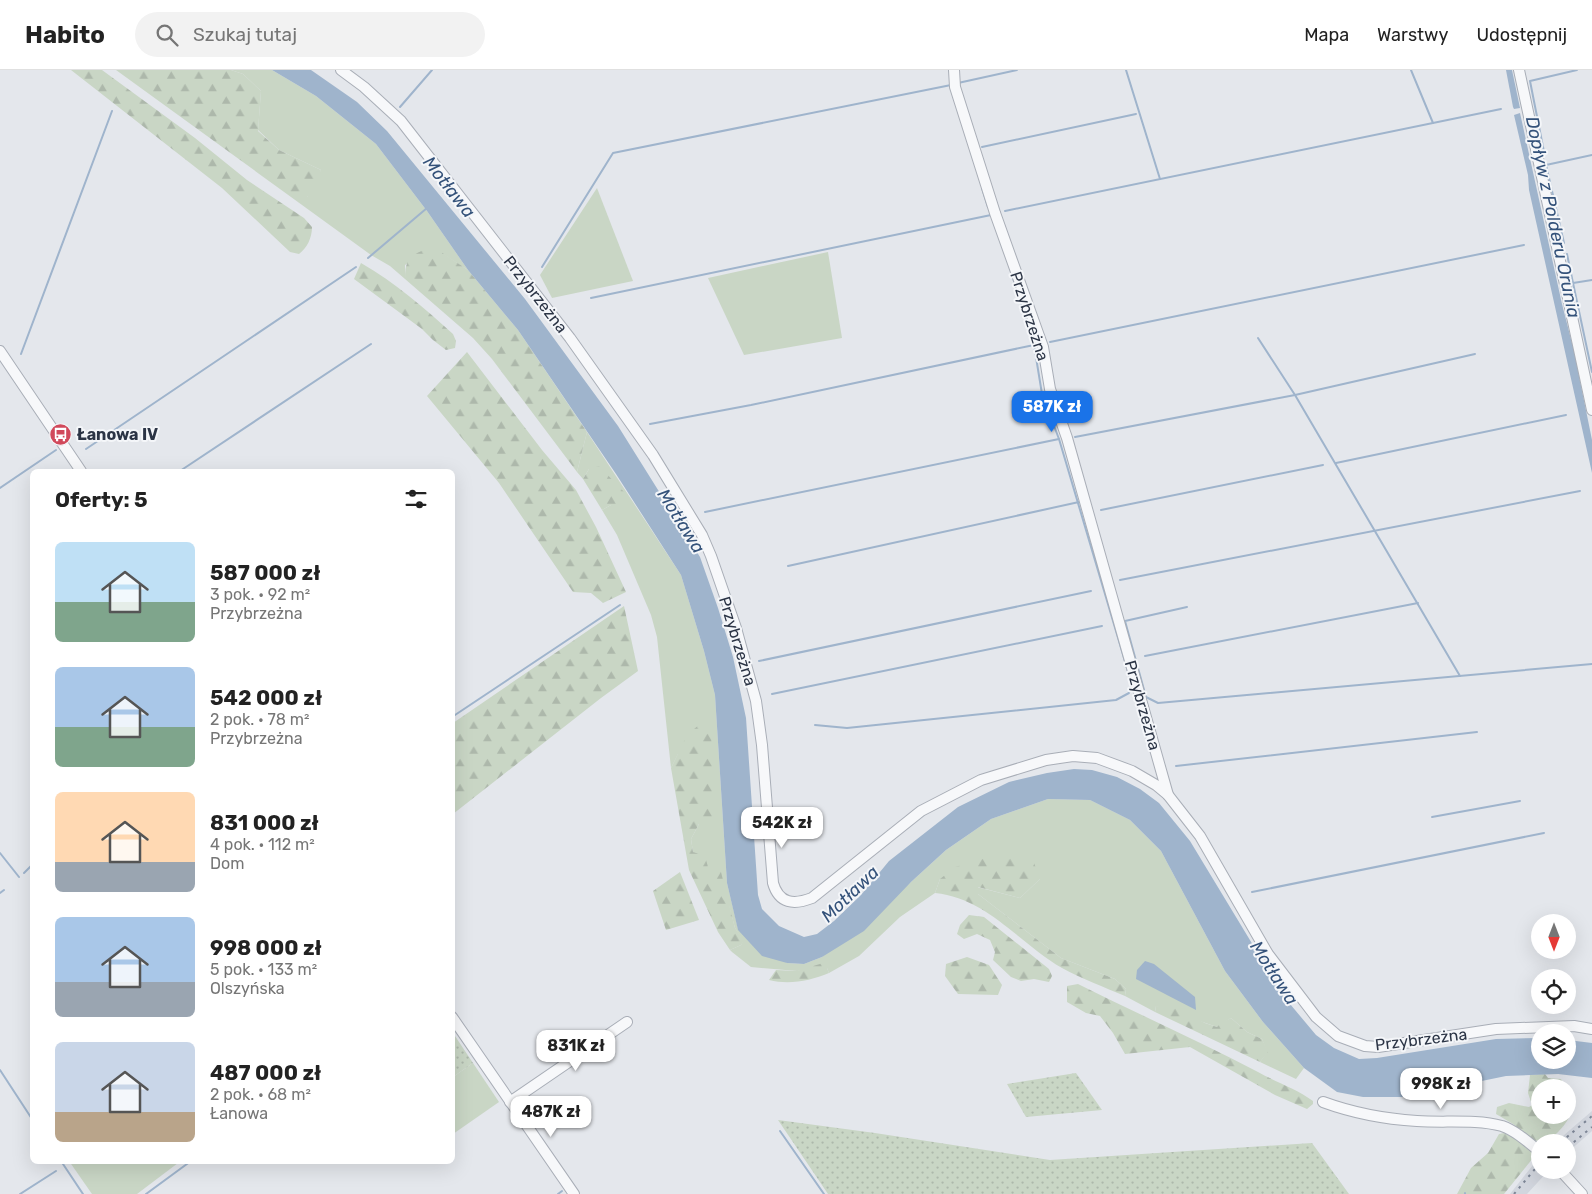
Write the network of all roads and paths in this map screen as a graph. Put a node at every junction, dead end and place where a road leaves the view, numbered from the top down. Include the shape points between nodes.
1 (341, 70) edge
2 (954, 70) edge
3 (1519, 70) edge
4 (0, 351) edge
5 (1592, 410) edge
6 (80, 469) edge
7 (1168, 795) junction
8 (455, 1021) edge
9 (627, 1022) dead end
10 (1592, 1030) edge
11 (510, 1102) junction
12 (1323, 1102) dead end
13 (1531, 1145) edge
14 (1568, 1179) edge
15 (574, 1194) edge
16 (1582, 1194) edge

1 - 7 street, Przybrzeżna via 401,122 564,330 653,456 702,535 736,628 756,701 775,892 790,902 800,903 812,898 921,811 981,780 1046,760 1073,756 1097,758 1132,771
2 - 7 street, Przybrzeżna via 955,87 995,213 1044,348 1050,389 1070,448
3 - 5 street
4 - 6 street
7 - 10 street, Przybrzeżna via 1200,836 1268,954 1316,1017 1338,1036 1360,1045 1378,1047 1496,1029 1574,1026
8 - 11 street
9 - 11 street
11 - 15 street
12 - 13 street via 1371,1116 1502,1126
14 - 16 street

